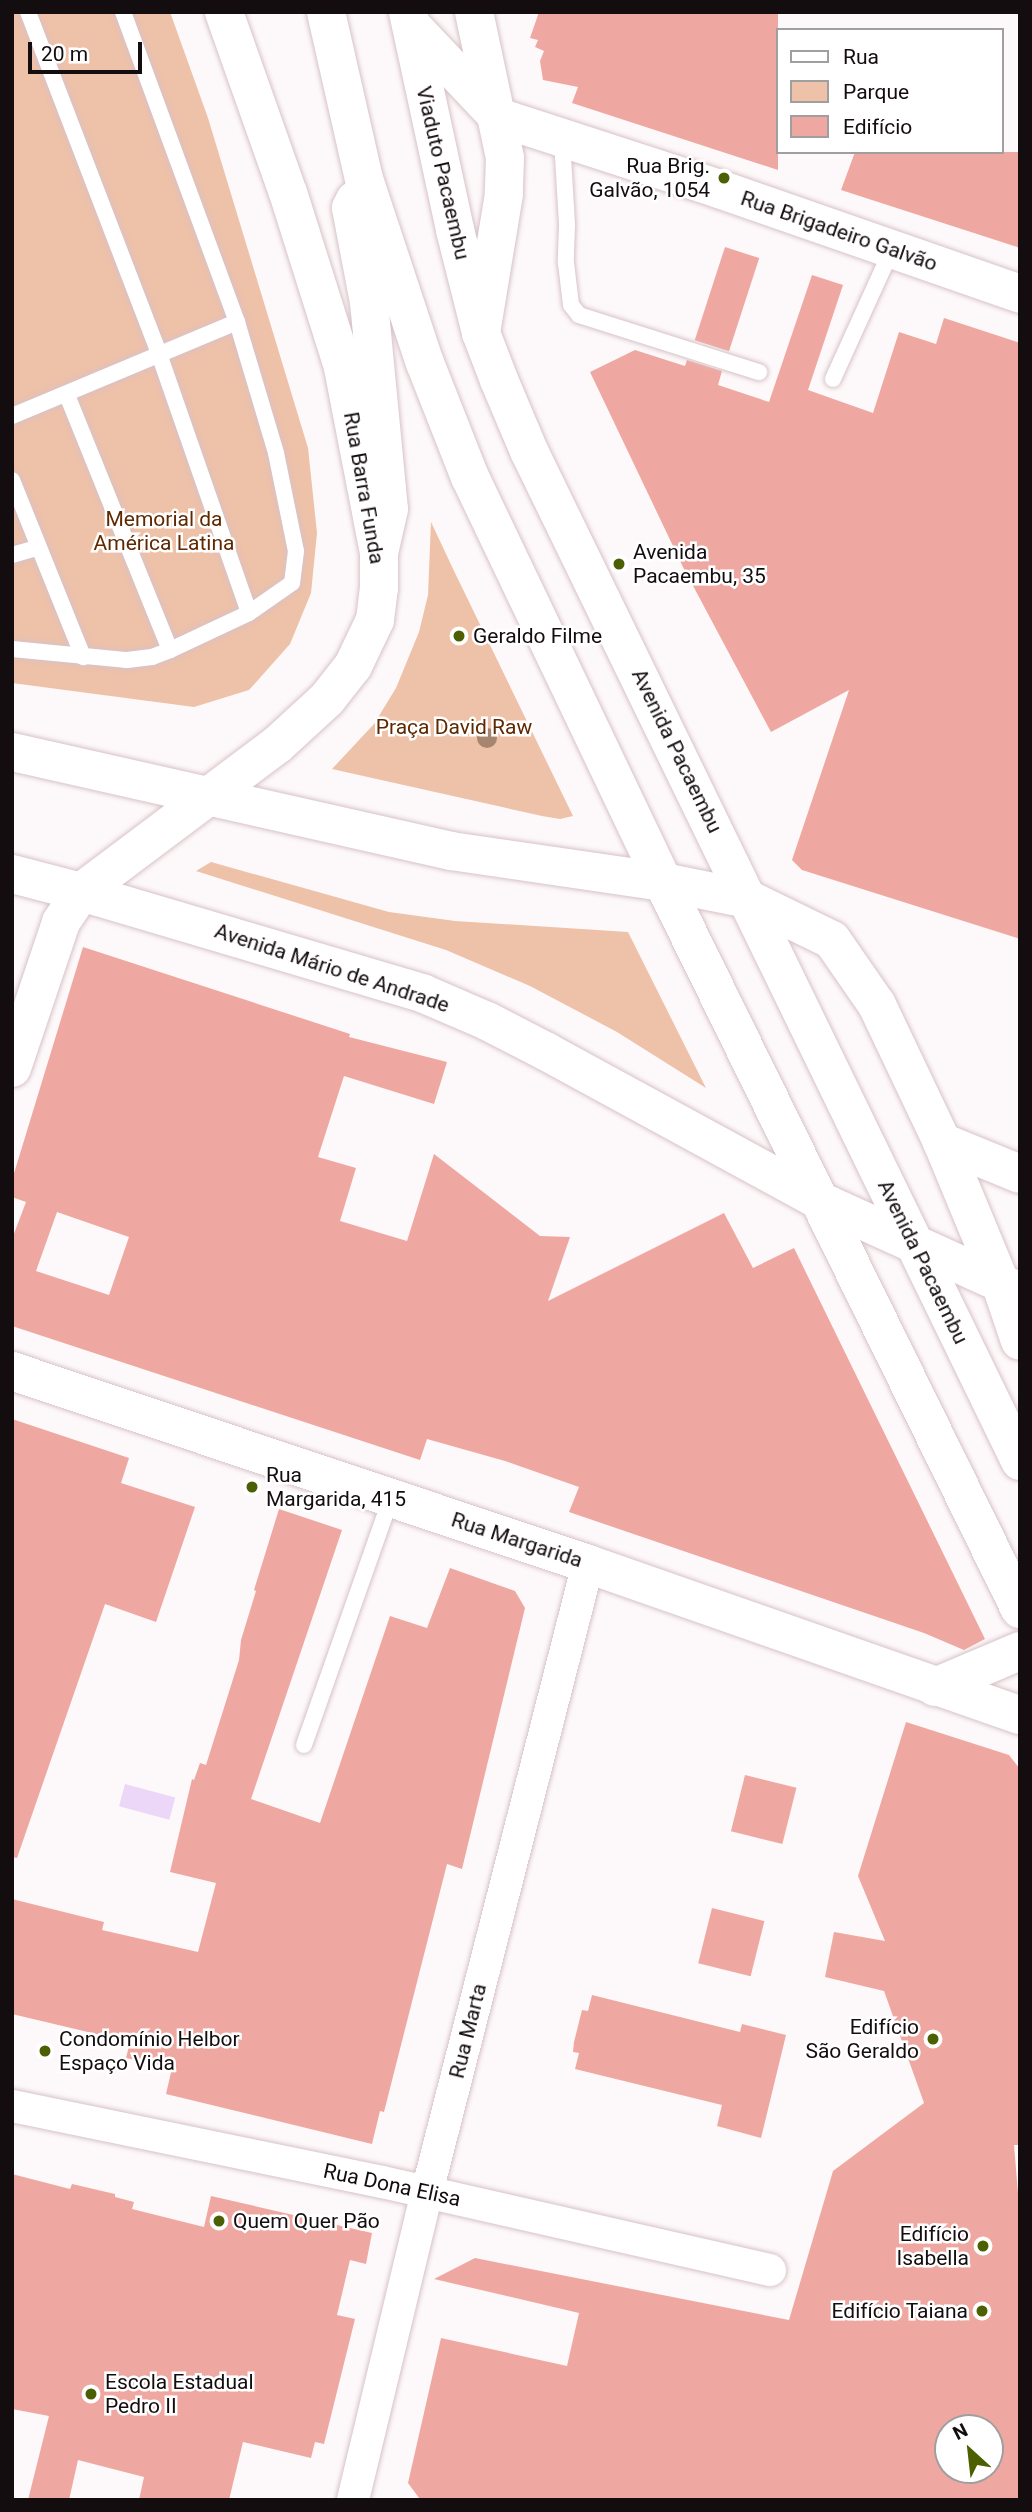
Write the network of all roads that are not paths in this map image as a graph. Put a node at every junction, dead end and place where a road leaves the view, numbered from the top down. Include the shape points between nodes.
1 (28, 12) edge
2 (123, 12) edge
3 (225, 12) edge
4 (474, 12) edge
5 (327, 16) edge
6 (410, 18) edge
7 (498, 117) junction
8 (562, 137) junction
9 (364, 179) junction
10 (892, 249) junction
11 (1020, 294) edge
12 (237, 322) junction
13 (481, 333) junction
14 (159, 354) junction
15 (759, 372) dead end
16 (833, 379) dead end
17 (67, 395) junction
18 (12, 416) edge
19 (12, 480) edge
20 (37, 548) junction
21 (379, 553) junction
22 (12, 555) edge
23 (249, 613) junction
24 (12, 649) edge
25 (170, 650) junction
26 (83, 657) junction
27 (12, 752) edge
28 (210, 797) junction
29 (12, 874) edge
30 (663, 881) junction
31 (81, 892) junction
32 (748, 899) junction
33 (12, 1068) edge
34 (942, 1142) junction
35 (1020, 1174) edge
36 (822, 1202) junction
37 (915, 1245) junction
38 (1010, 1287) edge
39 (1020, 1341) edge
40 (12, 1371) edge
41 (1020, 1461) edge
42 (391, 1498) junction
43 (588, 1564) junction
44 (1020, 1609) edge
45 (1020, 1651) edge
46 (935, 1687) junction
47 (1020, 1715) edge
48 (304, 1745) dead end
49 (12, 2106) edge
50 (427, 2192) junction
51 (770, 2270) dead end
52 (354, 2500) edge

1 - 14 lane
2 - 12 lane
3 - 21 street, Rua Barra Funda via 343,367
4 - 7 street
5 - 9 street
6 - 7 street, Rua Brigadeiro Galvão
6 - 13 street, Viaduto Pacaembu via 435,146
7 - 8 street, Rua Brigadeiro Galvão
7 - 13 street via 505,158 504,194
8 - 10 street, Rua Brigadeiro Galvão
8 - 15 lane via 566,263 571,305 579,315
9 - 21 street via 351,208 369,302 389,509
9 - 30 street via 425,363 470,477
10 - 11 street, Rua Brigadeiro Galvão
10 - 16 lane
12 - 14 lane
12 - 23 lane via 276,453 296,551 292,583
13 - 32 street, Avenida Pacaembu via 529,451
14 - 17 lane
14 - 23 lane
17 - 18 lane
17 - 25 lane
19 - 20 lane
20 - 22 lane
20 - 26 lane
21 - 28 street, Rua Barra Funda via 375,620 353,666 298,726
23 - 25 lane
24 - 26 lane
25 - 26 lane via 127,660
27 - 28 street
28 - 30 street via 451,851
28 - 31 street, Rua Barra Funda
29 - 31 street, Avenida Mário de Andrade
30 - 32 street
30 - 36 street
31 - 33 street, Rua Barra Funda via 61,922
31 - 36 street, Avenida Mário de Andrade via 422,993 523,1040
32 - 34 street via 832,940 877,1005
32 - 37 street, Avenida Pacaembu
34 - 35 street
34 - 38 street
36 - 37 street, Avenida Mário de Andrade
36 - 44 street
37 - 38 street, Avenida Mário de Andrade
37 - 41 street, Avenida Pacaembu
38 - 39 street
40 - 42 street, Rua Margarida
42 - 43 street, Rua Margarida
42 - 48 lane
43 - 46 street, Rua Margarida
43 - 50 street, Rua Marta
45 - 46 street
46 - 47 street, Rua Margarida
49 - 50 street, Rua Dona Elisa
50 - 51 street, Rua Dona Elisa
50 - 52 street, Rua Marta

